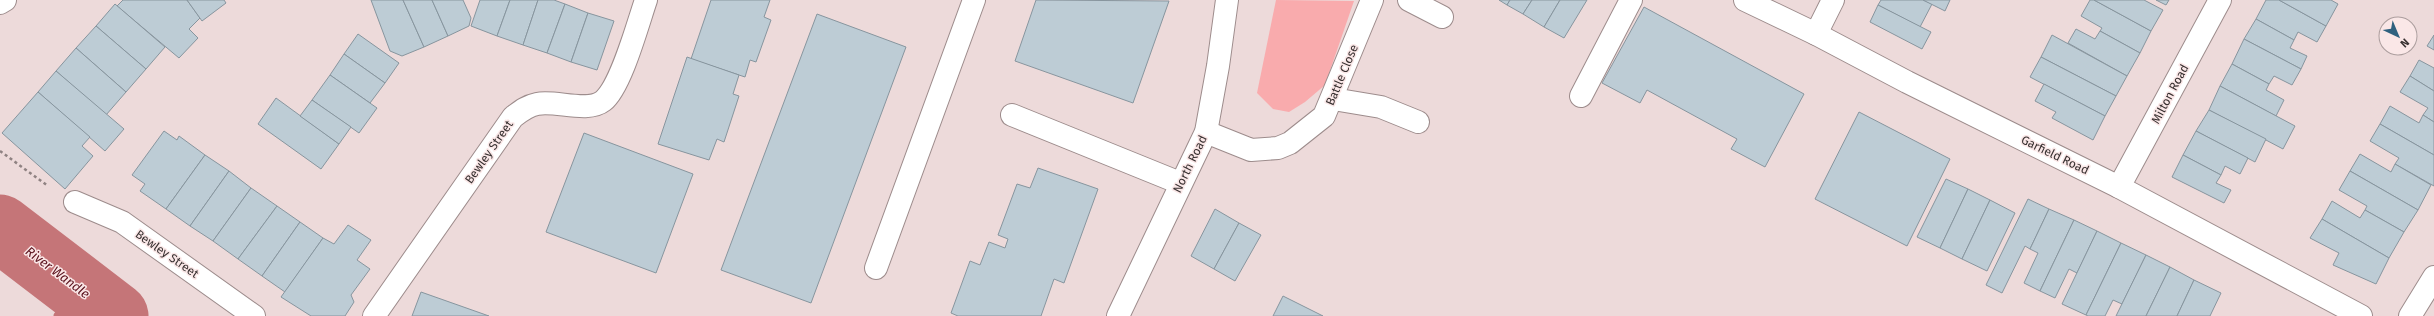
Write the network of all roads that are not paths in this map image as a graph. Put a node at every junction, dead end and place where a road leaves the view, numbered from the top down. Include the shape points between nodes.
1 (5, 0) edge
2 (646, 0) edge
3 (974, 0) edge
4 (1227, 0) edge
5 (1372, 0) edge
6 (1409, 0) edge
7 (1631, 0) edge
8 (1745, 0) edge
9 (1833, 0) edge
10 (2220, 0) edge
11 (0, 4) edge
12 (1442, 18) dead end
13 (1816, 34) junction
14 (1581, 96) dead end
15 (1333, 99) junction
16 (1012, 115) dead end
17 (1418, 122) dead end
18 (1206, 132) junction
19 (1180, 183) junction
20 (2119, 188) junction
21 (75, 202) road end
22 (876, 268) dead end
23 (2434, 277) edge
24 (254, 316) edge
25 (374, 316) edge
26 (1118, 316) edge
27 (2361, 316) edge
28 (2410, 316) edge

1 - 11 street
2 - 25 street, Bewley Street via 612,92 603,102 591,106 538,103 524,108 513,117
3 - 22 street
4 - 18 street, North Road
5 - 15 street, Battle Close
6 - 12 street
7 - 14 street
8 - 13 street, Garfield Road
9 - 13 street
10 - 20 street, Milton Road
13 - 20 street, Garfield Road
15 - 17 street via 1381,106
15 - 18 street, Battle Close via 1324,116 1290,143 1278,148 1251,150
16 - 19 street
18 - 19 street, North Road
19 - 26 street, North Road
20 - 27 street, Garfield Road
21 - 24 street, Bewley Street via 122,222
23 - 28 street

